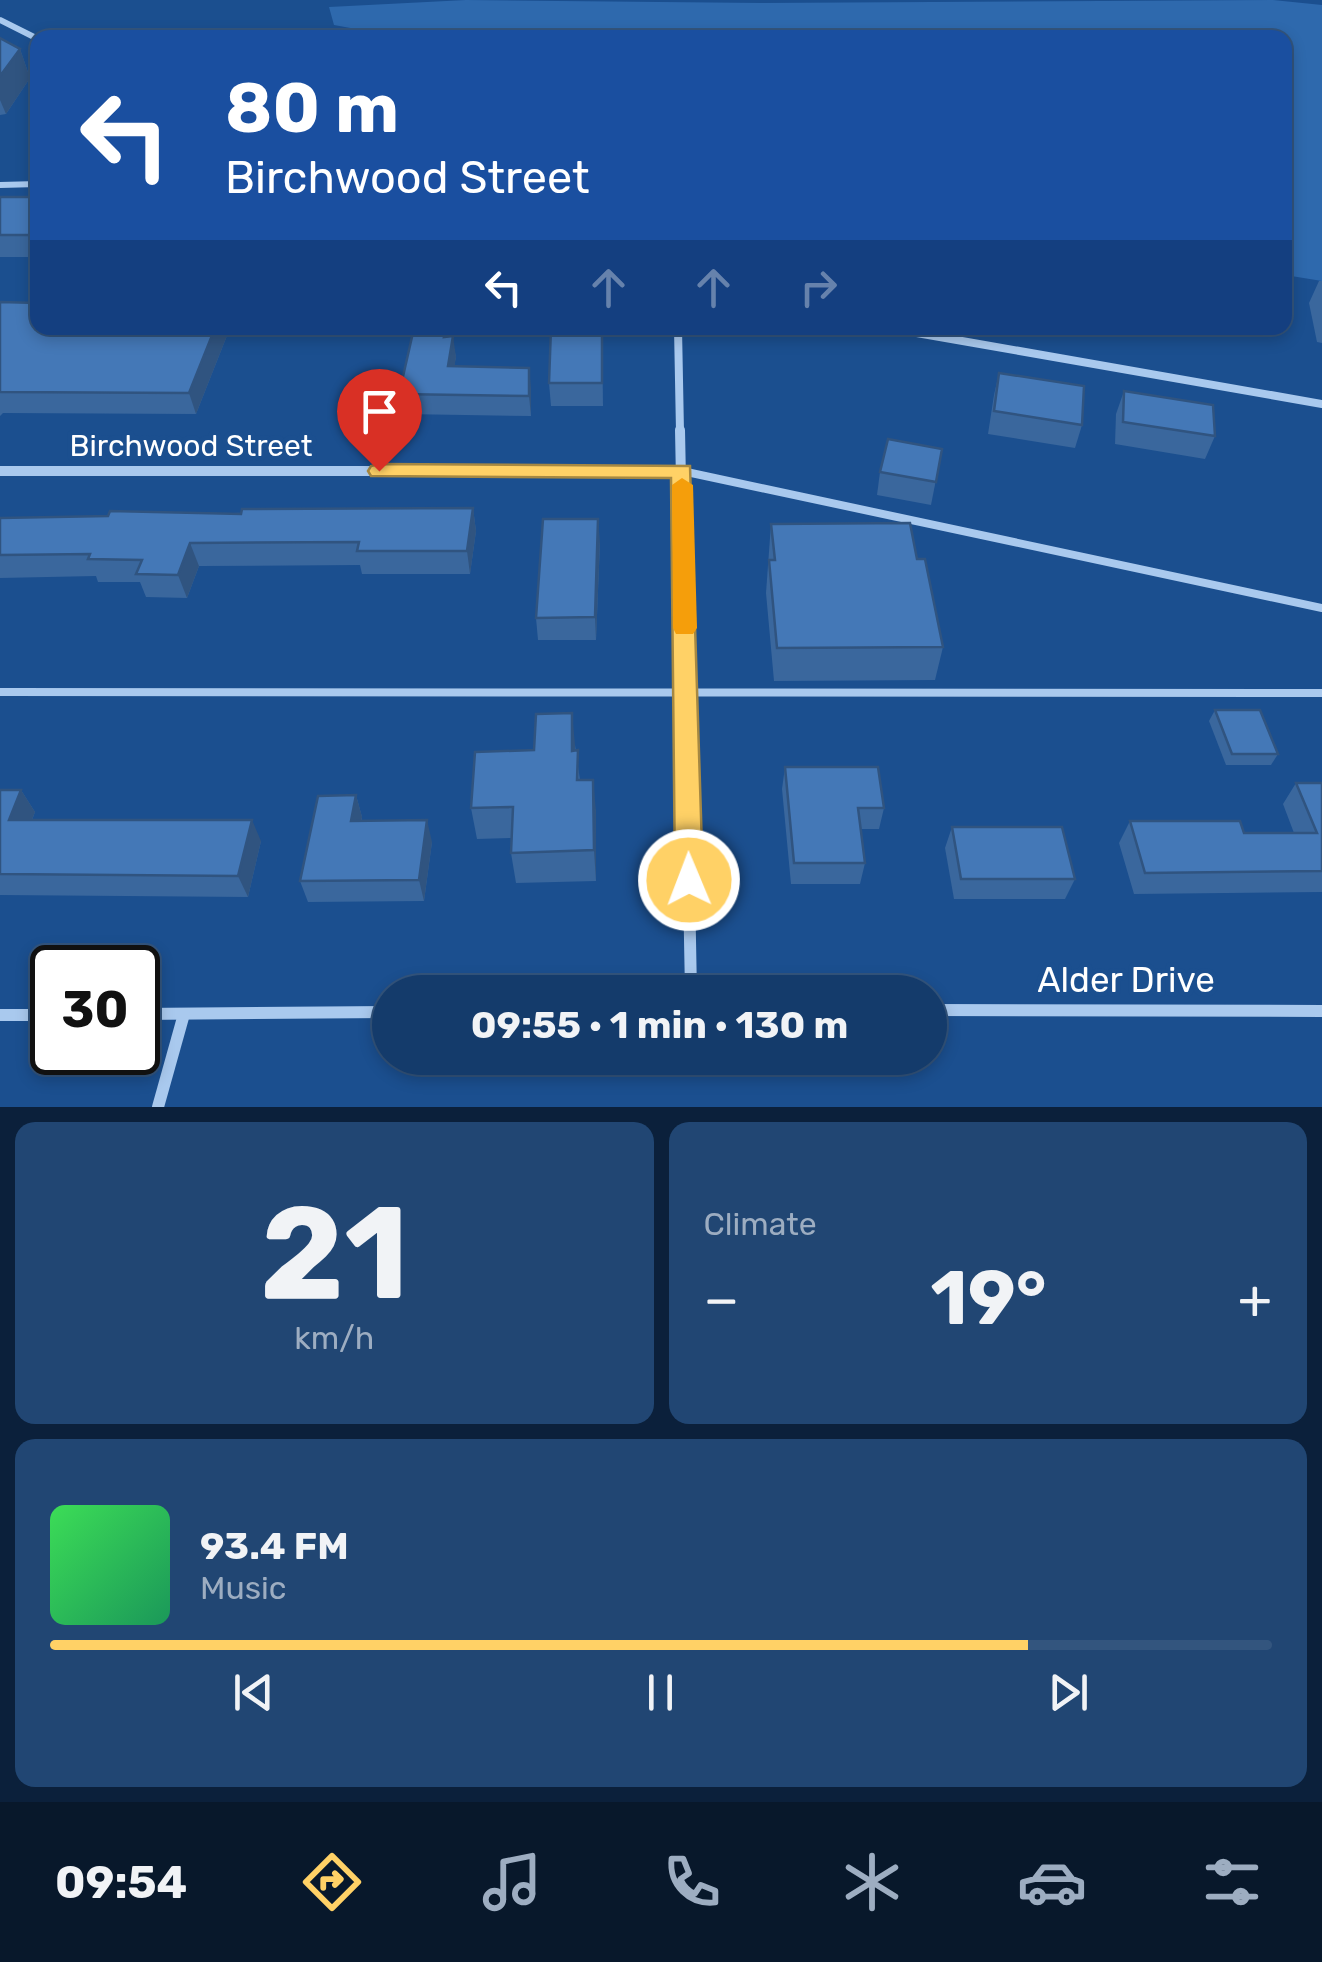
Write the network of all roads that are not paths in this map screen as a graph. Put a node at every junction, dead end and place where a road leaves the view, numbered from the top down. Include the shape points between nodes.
1 (0, 20) edge
2 (30, 35) edge
3 (0, 184) edge
4 (30, 184) edge
5 (678, 335) edge
6 (928, 335) edge
7 (1322, 404) edge
8 (682, 471) junction
9 (0, 472) edge
10 (1322, 608) edge
11 (686, 691) junction
12 (0, 692) edge
13 (1322, 693) edge
14 (691, 975) edge
15 (947, 1010) edge
16 (1322, 1011) edge
17 (372, 1012) edge
18 (160, 1014) edge
19 (184, 1014) junction
20 (0, 1015) edge
21 (30, 1015) edge
22 (158, 1107) edge

1 - 2 street
3 - 4 street
5 - 8 street
6 - 7 street
8 - 9 street, Birchwood Street
8 - 10 lane
8 - 11 street
11 - 12 lane
11 - 13 lane
11 - 14 street
15 - 16 street, Alder Drive
17 - 19 street
18 - 19 street
19 - 22 street
20 - 21 street

